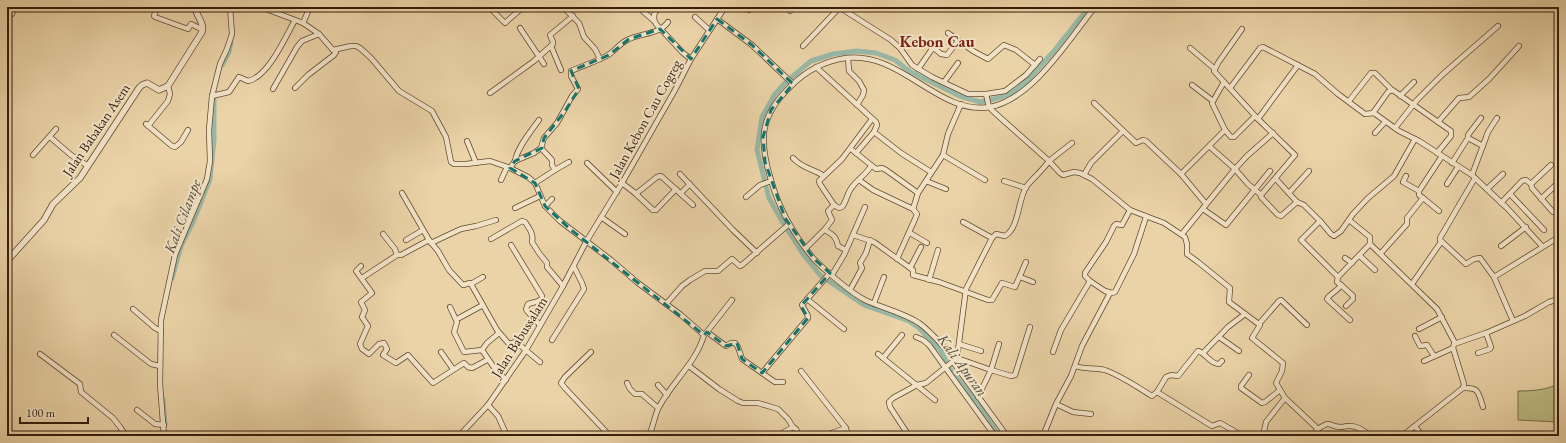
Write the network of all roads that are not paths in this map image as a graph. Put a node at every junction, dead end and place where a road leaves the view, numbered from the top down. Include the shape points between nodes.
1 (16, 7) edge
2 (157, 7) edge
3 (195, 7) edge
4 (230, 7) edge
5 (262, 7) edge
6 (310, 7) edge
7 (489, 7) edge
8 (523, 7) edge
9 (563, 7) edge
10 (638, 7) edge
11 (659, 7) edge
12 (725, 7) edge
13 (839, 7) edge
14 (1095, 7) edge
15 (7, 14) edge
16 (573, 16) junction
17 (694, 16) dead end
18 (717, 19) junction
19 (294, 20) junction
20 (654, 21) junction
21 (668, 22) dead end
22 (304, 23) junction
23 (1498, 26) dead end
24 (520, 28) dead end
25 (660, 29) junction
26 (1242, 29) dead end
27 (203, 30) junction
28 (709, 30) junction
29 (948, 33) dead end
30 (319, 34) junction
31 (958, 41) junction
32 (551, 46) junction
33 (803, 46) dead end
34 (1519, 46) dead end
35 (1190, 48) dead end
36 (333, 50) junction
37 (539, 56) junction
38 (848, 58) junction
39 (600, 59) junction
40 (691, 59) junction
41 (1040, 59) dead end
42 (958, 63) dead end
43 (544, 64) dead end
44 (1035, 65) junction
45 (1298, 65) junction
46 (816, 67) junction
47 (918, 69) junction
48 (1215, 69) junction
49 (562, 70) dead end
50 (944, 82) junction
51 (1224, 82) junction
52 (1414, 82) dead end
53 (792, 84) junction
54 (1192, 85) dead end
55 (168, 86) junction
56 (295, 88) dead end
57 (1230, 88) junction
58 (273, 89) dead end
59 (1392, 90) junction
60 (490, 93) dead end
61 (986, 95) junction
62 (215, 96) junction
63 (1400, 96) junction
64 (1213, 101) junction
65 (1348, 101) junction
66 (1094, 103) dead end
67 (961, 104) junction
68 (857, 105) junction
69 (989, 105) junction
70 (1412, 105) junction
71 (1373, 113) junction
72 (1256, 117) junction
73 (1481, 118) dead end
74 (1497, 118) dead end
75 (872, 119) junction
76 (539, 120) dead end
77 (1385, 122) junction
78 (1438, 122) junction
79 (1395, 128) junction
80 (56, 129) dead end
81 (188, 130) dead end
82 (1225, 130) junction
83 (1123, 131) junction
84 (874, 132) junction
85 (1273, 133) junction
86 (1375, 133) dead end
87 (50, 137) junction
88 (1468, 138) junction
89 (1415, 139) junction
90 (467, 141) dead end
91 (1072, 143) dead end
92 (1209, 146) junction
93 (1483, 146) junction
94 (541, 148) junction
95 (851, 149) junction
96 (856, 153) junction
97 (33, 155) dead end
98 (943, 155) junction
99 (1440, 155) junction
100 (793, 158) dead end
101 (515, 161) junction
102 (1049, 161) junction
103 (568, 162) dead end
104 (476, 163) junction
105 (587, 163) dead end
106 (1452, 163) junction
107 (1551, 165) dead end
108 (88, 166) junction
109 (871, 166) junction
110 (508, 167) junction
111 (1458, 167) junction
112 (1235, 169) junction
113 (555, 170) junction
114 (1270, 171) dead end
115 (1309, 171) dead end
116 (932, 172) junction
117 (680, 174) dead end
118 (1180, 174) junction
119 (1503, 174) dead end
120 (1084, 175) junction
121 (824, 176) junction
122 (1406, 176) dead end
123 (1473, 177) junction
124 (1276, 179) junction
125 (501, 180) dead end
126 (859, 180) junction
127 (985, 180) dead end
128 (770, 181) junction
129 (1004, 181) dead end
130 (926, 182) junction
131 (1559, 182) edge
132 (535, 183) junction
133 (622, 183) junction
134 (690, 184) junction
135 (1448, 184) dead end
136 (1531, 184) junction
137 (1026, 188) junction
138 (676, 189) junction
139 (946, 189) dead end
140 (1254, 189) junction
141 (1487, 189) junction
142 (1419, 191) junction
143 (617, 192) junction
144 (402, 193) dead end
145 (635, 193) junction
146 (681, 193) junction
147 (918, 193) junction
148 (1289, 193) junction
149 (1510, 194) junction
150 (1261, 195) junction
151 (540, 196) junction
152 (746, 197) dead end
153 (1423, 198) junction
154 (552, 199) dead end
155 (1541, 199) junction
156 (1297, 202) junction
157 (1501, 203) junction
158 (692, 205) dead end
159 (834, 205) junction
160 (545, 206) junction
161 (865, 207) dead end
162 (1204, 207) junction
163 (515, 208) dead end
164 (913, 209) junction
165 (1130, 210) junction
166 (1559, 210) edge
167 (1439, 211) dead end
168 (601, 217) junction
169 (1146, 217) junction
170 (496, 220) dead end
171 (1349, 220) junction
172 (1320, 221) junction
173 (963, 222) dead end
174 (788, 225) junction
175 (1526, 227) junction
176 (423, 230) junction
177 (824, 230) junction
178 (1544, 230) dead end
179 (910, 233) junction
180 (383, 234) dead end
181 (625, 234) dead end
182 (853, 234) junction
183 (1182, 234) junction
184 (1559, 237) edge
185 (992, 238) junction
186 (491, 239) dead end
187 (406, 240) dead end
188 (870, 240) junction
189 (430, 241) junction
190 (586, 242) junction
191 (1441, 242) junction
192 (927, 243) dead end
193 (1370, 244) junction
194 (511, 245) dead end
195 (1501, 246) dead end
196 (1542, 246) junction
197 (920, 247) dead end
198 (806, 248) junction
199 (846, 250) junction
200 (938, 250) dead end
201 (758, 253) junction
202 (1381, 253) junction
203 (397, 254) junction
204 (1360, 256) junction
205 (1346, 258) dead end
206 (897, 259) junction
207 (7, 261) edge
208 (1026, 262) dead end
209 (1352, 263) junction
210 (361, 266) dead end
211 (574, 267) junction
212 (910, 268) junction
213 (1375, 270) dead end
214 (830, 274) junction
215 (483, 277) dead end
216 (884, 277) dead end
217 (1020, 277) junction
218 (1494, 277) junction
219 (362, 278) junction
220 (1338, 278) junction
221 (928, 280) junction
222 (1090, 280) junction
223 (1033, 282) dead end
224 (471, 284) junction
225 (1412, 284) junction
226 (1341, 285) junction
227 (563, 286) junction
228 (850, 290) junction
229 (966, 293) junction
230 (1110, 293) junction
231 (807, 299) junction
232 (732, 300) dead end
233 (874, 303) junction
234 (1559, 303) edge
235 (666, 304) junction
236 (482, 305) junction
237 (1346, 306) dead end
238 (450, 307) dead end
239 (133, 310) dead end
240 (1245, 314) junction
241 (1442, 317) junction
242 (459, 318) dead end
243 (1350, 320) dead end
244 (1513, 321) junction
245 (1259, 324) junction
246 (540, 325) junction
247 (1307, 325) dead end
248 (1030, 327) dead end
249 (844, 329) dead end
250 (1419, 329) dead end
251 (161, 331) junction
252 (499, 333) junction
253 (1486, 333) junction
254 (706, 334) junction
255 (114, 335) dead end
256 (902, 336) dead end
257 (1415, 336) dead end
258 (916, 337) dead end
259 (1220, 337) junction
260 (552, 340) dead end
261 (959, 344) junction
262 (999, 344) dead end
263 (1454, 346) junction
264 (482, 350) junction
265 (526, 350) junction
266 (981, 351) dead end
267 (1239, 351) dead end
268 (441, 352) dead end
269 (591, 352) dead end
270 (1053, 352) dead end
271 (1202, 353) junction
272 (1478, 353) dead end
273 (40, 354) dead end
274 (878, 354) dead end
275 (1434, 356) junction
276 (883, 358) junction
277 (487, 360) junction
278 (1222, 361) dead end
279 (1424, 361) dead end
280 (540, 362) dead end
281 (952, 363) junction
282 (160, 366) junction
283 (689, 366) junction
284 (1075, 366) junction
285 (453, 369) junction
286 (991, 370) junction
287 (802, 371) dead end
288 (762, 373) junction
289 (1250, 375) dead end
290 (506, 380) junction
291 (783, 382) dead end
292 (627, 383) dead end
293 (917, 384) junction
294 (658, 385) dead end
295 (1463, 388) junction
296 (1280, 390) junction
297 (1157, 392) junction
298 (667, 395) junction
299 (978, 397) junction
300 (1285, 398) junction
301 (935, 400) dead end
302 (1056, 404) junction
303 (488, 405) junction
304 (1483, 407) dead end
305 (658, 408) junction
306 (137, 410) dead end
307 (1091, 414) dead end
308 (164, 425) junction
309 (1415, 426) junction
310 (793, 427) junction
311 (846, 428) junction
312 (1318, 429) junction
313 (126, 436) edge
314 (164, 436) edge
315 (459, 436) edge
316 (507, 436) edge
317 (610, 436) edge
318 (649, 436) edge
319 (777, 436) edge
320 (799, 436) edge
321 (823, 436) edge
322 (849, 436) edge
323 (909, 436) edge
324 (995, 436) edge
325 (1007, 436) edge
326 (1043, 436) edge
327 (1244, 436) edge
328 (1263, 436) edge
329 (1312, 436) edge
330 (1371, 436) edge
331 (1402, 436) edge
332 (1422, 436) edge

1 - 15 street via 12,14
2 - 27 street via 155,17 188,29 192,24
3 - 27 street
4 - 62 street via 232,34 220,64
5 - 19 street
6 - 22 street
7 - 8 street via 505,23
9 - 16 street
10 - 20 street
11 - 20 street via 653,15
12 - 18 street, Jalan Kebon Cau Cogreg
13 - 33 street
13 - 47 street via 892,40 909,62
14 - 69 street via 1031,84 1016,96
16 - 32 street via 550,36 553,42
16 - 39 street
17 - 28 street
18 - 28 street, Jalan Kebon Cau Cogreg
18 - 53 street via 752,45
19 - 22 street
19 - 62 street via 278,52 255,79 248,82 238,77 229,92
20 - 25 street
21 - 25 street
22 - 30 street
23 - 70 street
24 - 37 street
25 - 39 street via 629,39
25 - 40 street
26 - 48 street
27 - 55 street
28 - 40 street, Jalan Kebon Cau Cogreg
29 - 31 street
30 - 36 street
30 - 58 street via 302,41
31 - 44 street via 988,59 1002,45 1006,45
31 - 47 street via 947,55 932,49
32 - 37 street
32 - 49 street
34 - 78 street via 1489,79 1468,97 1459,98
35 - 48 street
36 - 56 street via 336,52 334,55
36 - 104 street via 356,46 364,52 399,91 432,111 446,137 451,162
37 - 43 street
37 - 60 street
38 - 46 street
38 - 67 street via 863,57 888,64 931,90
38 - 68 street via 849,71 864,90
39 - 94 street via 570,71 578,89 573,93 557,123 544,138
40 - 133 street, Jalan Kebon Cau Cogreg
41 - 44 street
42 - 50 street
44 - 61 street via 1011,88
45 - 57 street via 1262,47
45 - 65 street via 1315,74
45 - 72 street
46 - 53 street
46 - 68 street
47 - 50 street
48 - 51 street via 1214,72
50 - 61 street via 968,94
51 - 57 street
51 - 64 street
52 - 63 street
53 - 128 street via 773,106 765,127 764,154
54 - 64 street
55 - 81 street via 168,101 147,125 175,147
55 - 108 street, Jalan Babakan Asem via 159,90 147,83 139,88
57 - 72 street
59 - 63 street
59 - 65 street via 1371,73
59 - 71 street via 1386,94
61 - 69 street
62 - 251 street via 209,130 210,161 207,179 175,255
63 - 70 street
64 - 82 street via 1212,104
65 - 71 street via 1367,115
66 - 83 street
67 - 69 street
67 - 98 street via 948,134
68 - 75 street
69 - 102 street via 998,117
70 - 78 street
70 - 79 street
71 - 77 street
72 - 82 street via 1234,137 1231,138
72 - 85 street
73 - 88 street
74 - 93 street
75 - 84 street via 877,124
75 - 95 street
76 - 101 street via 517,152
77 - 79 street
77 - 86 street
78 - 99 street via 1452,133
79 - 89 street
80 - 87 street
82 - 92 street
83 - 118 street via 1136,143 1146,141
83 - 120 street via 1091,163
84 - 96 street
84 - 116 street
85 - 112 street
85 - 124 street via 1295,155
87 - 97 street
87 - 108 street
88 - 93 street
88 - 106 street
89 - 99 street
89 - 171 street via 1394,176 1368,198
90 - 104 street
91 - 102 street
92 - 112 street
92 - 118 street
93 - 123 street
94 - 101 street
94 - 113 street via 552,160
95 - 96 street
95 - 121 street
96 - 109 street
98 - 116 street
98 - 127 street
99 - 106 street
99 - 142 street
100 - 121 street via 801,166
101 - 110 street
102 - 120 street via 1063,175 1074,172
102 - 137 street
103 - 113 street
104 - 110 street via 490,160
105 - 143 street
106 - 111 street
107 - 136 street
108 - 207 street, Jalan Babakan Asem
109 - 126 street
109 - 147 street via 877,170 886,170
110 - 125 street
110 - 132 street
111 - 123 street
111 - 135 street
112 - 140 street
112 - 162 street
113 - 132 street
114 - 140 street
115 - 148 street
116 - 130 street
117 - 134 street
118 - 162 street
119 - 141 street
120 - 165 street
121 - 159 street via 819,183
122 - 142 street via 1403,182
123 - 141 street
123 - 191 street via 1440,238
124 - 148 street
124 - 150 street
126 - 159 street via 849,192 842,207
126 - 164 street via 873,190
128 - 152 street
128 - 174 street
129 - 137 street
130 - 139 street
130 - 147 street
131 - 155 street
132 - 151 street
133 - 143 street, Jalan Kebon Cau Cogreg
133 - 145 street
134 - 146 street
134 - 201 street
136 - 149 street via 1526,180 1522,181
136 - 155 street
137 - 185 street via 1009,233 1005,236 996,234
138 - 145 street via 659,176
138 - 145 street via 656,210
138 - 146 street
140 - 150 street
140 - 162 street via 1226,225
141 - 157 street
142 - 153 street
143 - 168 street, Jalan Kebon Cau Cogreg
144 - 176 street
146 - 158 street
147 - 164 street
148 - 156 street
149 - 157 street
149 - 178 street
150 - 156 street via 1281,216
151 - 160 street
151 - 163 street
153 - 167 street
153 - 202 street via 1407,218 1407,224
154 - 160 street
155 - 166 street via 1553,212
156 - 172 street via 1304,205
157 - 175 street
159 - 177 street via 828,211 831,222
160 - 190 street
161 - 182 street
162 - 183 street
164 - 179 street via 916,216
165 - 169 street
165 - 222 street via 1122,225 1114,226 1085,273
168 - 181 street
168 - 190 street, Jalan Kebon Cau Cogreg
169 - 183 street
169 - 230 street via 1129,266 1115,292
170 - 189 street via 461,229
171 - 172 street via 1334,236
171 - 193 street via 1370,237
172 - 220 street via 1301,240
173 - 185 street
174 - 198 street
174 - 201 street
175 - 195 street
175 - 196 street
176 - 187 street
176 - 189 street
177 - 198 street
177 - 199 street via 837,239 838,246
179 - 192 street
179 - 206 street
180 - 203 street
182 - 188 street
182 - 199 street
183 - 240 street via 1187,240 1187,254 1230,288 1229,302
184 - 196 street
185 - 229 street
186 - 227 street via 524,222 547,267
188 - 206 street
188 - 228 street via 860,263 862,268
189 - 203 street via 401,256
189 - 224 street via 449,270 464,285
190 - 211 street, Jalan Babussalam
190 - 235 street
191 - 218 street via 1466,264 1480,258
191 - 225 street
193 - 202 street
193 - 204 street
194 - 246 street via 542,296 538,301 528,304 526,309
196 - 218 street
197 - 212 street
198 - 214 street
199 - 214 street
200 - 221 street
201 - 235 street via 740,266 732,259 718,271 705,271 682,286
202 - 225 street
203 - 219 street
204 - 209 street
204 - 213 street
205 - 209 street
206 - 212 street
208 - 217 street
209 - 220 street
210 - 219 street via 356,271
211 - 227 street, Jalan Babussalam
211 - 260 street via 584,289
212 - 221 street via 913,276
214 - 228 street
214 - 231 street
215 - 224 street
216 - 233 street
217 - 223 street
217 - 229 street via 1015,287 1001,284 991,300
218 - 244 street
219 - 285 street via 372,293 361,302 365,310 362,316 368,326 360,342 362,349 369,354 379,344 384,343 387,349 384,357 396,363 408,355 433,383
220 - 226 street via 1337,282
221 - 229 street
222 - 230 street
222 - 270 street via 1061,330
224 - 236 street
225 - 241 street via 1434,305
226 - 237 street via 1353,296
226 - 243 street via 1327,299
227 - 246 street, Jalan Babussalam
228 - 233 street via 864,300
229 - 261 street
230 - 284 street via 1082,346
231 - 249 street
231 - 288 street via 802,306 808,316
232 - 254 street
233 - 281 street via 919,323
234 - 244 street via 1556,300 1549,302
235 - 254 street
236 - 242 street
236 - 252 street
238 - 264 street via 457,322 454,332 464,352
239 - 251 street
240 - 245 street
240 - 259 street
241 - 250 street
241 - 263 street
244 - 253 street
245 - 247 street via 1281,300
245 - 296 street via 1260,327 1252,338 1283,363 1276,383
246 - 265 street, Jalan Babussalam
248 - 286 street via 1015,375
251 - 282 street
252 - 264 street
252 - 265 street via 509,344 516,342
253 - 263 street
253 - 272 street via 1491,347
254 - 283 street
254 - 288 street via 726,346 731,342 735,343 742,359
255 - 282 street via 151,364
256 - 276 street
257 - 275 street via 1420,346 1427,345
258 - 281 street
259 - 267 street
259 - 271 street
261 - 266 street
261 - 281 street
262 - 286 street
263 - 275 street
263 - 295 street
264 - 277 street
265 - 280 street
265 - 290 street, Jalan Babussalam
268 - 285 street
269 - 317 street via 562,383
271 - 278 street via 1215,364
271 - 297 street via 1197,352 1178,376 1166,377
273 - 313 street via 80,384 82,392 113,418
274 - 276 street
275 - 279 street
276 - 293 street
277 - 285 street via 472,368 464,363
277 - 290 street
281 - 286 street
281 - 293 street via 926,383
281 - 299 street
281 - 324 street
282 - 308 street via 160,396
283 - 298 street
283 - 310 street via 742,403 778,409
284 - 297 street via 1105,370 1152,396
284 - 302 street
286 - 299 street
287 - 311 street
288 - 291 street via 775,382
289 - 296 street via 1240,386 1262,403
290 - 303 street, Jalan Babussalam
292 - 305 street via 636,394 642,394
293 - 301 street
293 - 323 street via 889,403
294 - 298 street
295 - 304 street via 1476,389
295 - 309 street
296 - 300 street
297 - 327 street via 1212,426 1220,423
298 - 305 street
299 - 325 street
300 - 312 street
300 - 328 street via 1266,422
302 - 307 street via 1073,412
302 - 326 street
303 - 315 street, Jalan Babussalam
303 - 316 street via 498,416
305 - 318 street
306 - 308 street via 155,424
308 - 314 street
309 - 331 street
309 - 332 street
310 - 319 street
310 - 320 street
311 - 321 street
311 - 322 street
312 - 329 street
312 - 330 street via 1330,423 1360,429

